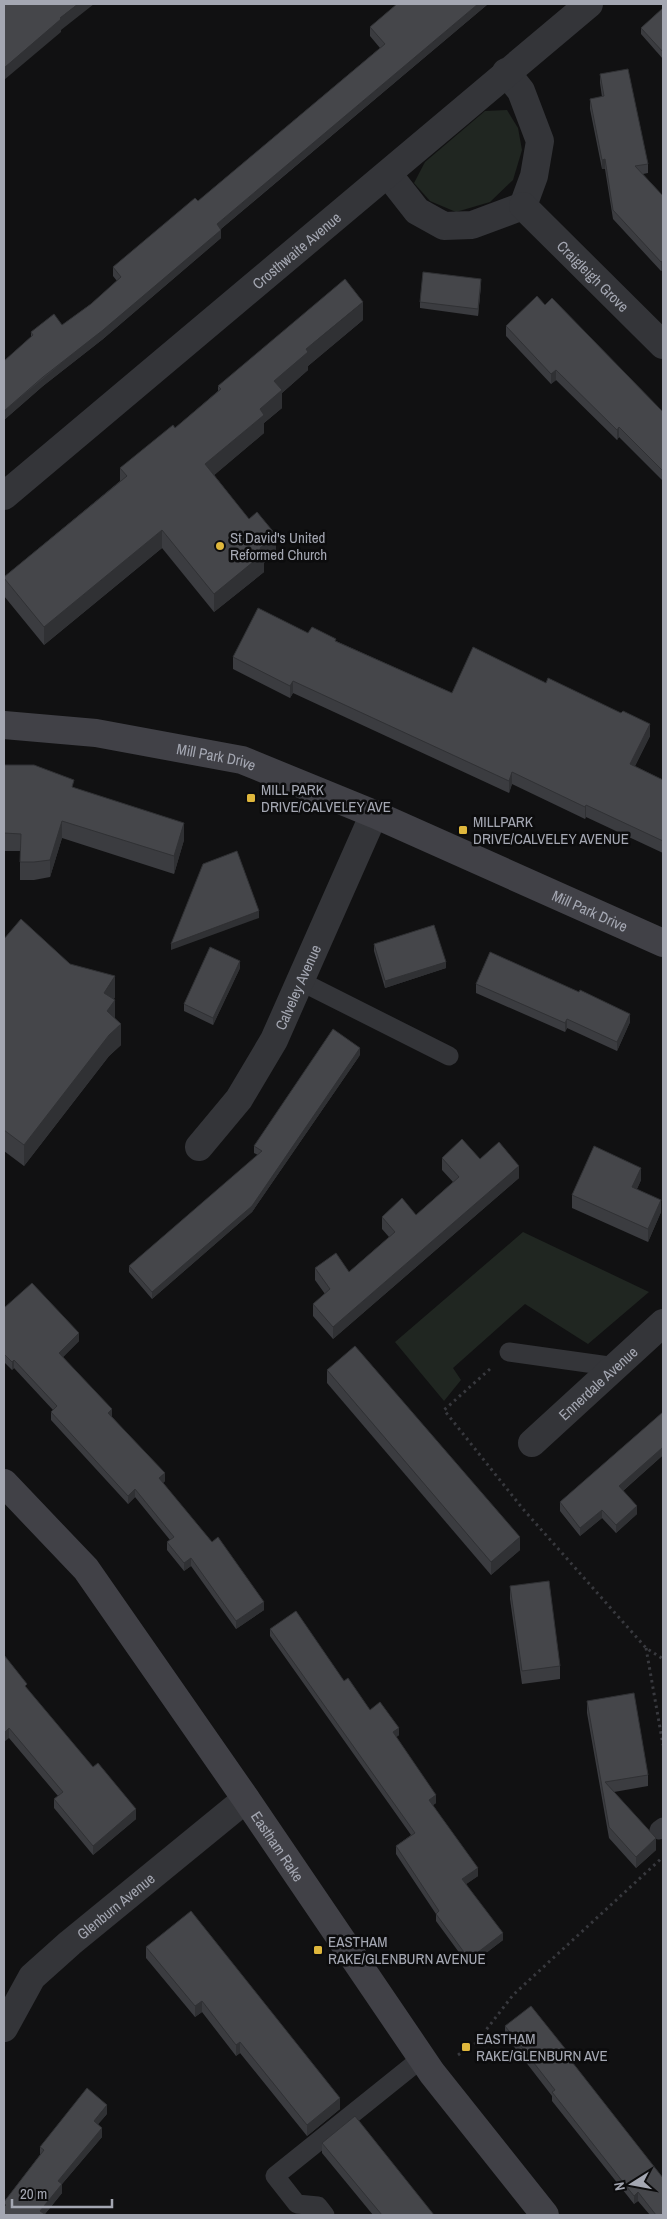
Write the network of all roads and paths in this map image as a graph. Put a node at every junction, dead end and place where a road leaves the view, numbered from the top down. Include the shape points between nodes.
1 (589, 4) edge
2 (506, 72) junction
3 (388, 174) junction
4 (523, 206) junction
5 (663, 345) edge
6 (4, 496) edge
7 (4, 725) edge
8 (374, 814) junction
9 (663, 943) edge
10 (300, 981) junction
11 (449, 1056) dead end
12 (200, 1147) dead end
13 (663, 1323) edge
14 (510, 1352) joint
15 (616, 1367) junction
16 (532, 1443) dead end
17 (4, 1483) edge
18 (646, 1648) junction
19 (663, 1659) edge
20 (663, 1745) edge
21 (246, 1799) junction
22 (663, 1856) edge
23 (4, 2028) edge
24 (427, 2066) junction
25 (325, 2215) edge
26 (545, 2215) edge

1 - 2 street, Crosthwaite Avenue
2 - 3 street, Crosthwaite Avenue
2 - 4 street via 521,91 540,141 534,176
3 - 4 street via 417,212 444,226 472,225
3 - 6 street, Crosthwaite Avenue
4 - 5 street, Craigleigh Grove
7 - 8 street, Mill Park Drive via 96,733 242,760
8 - 9 street, Mill Park Drive
8 - 10 street, Calveley Avenue
10 - 11 lane
10 - 12 street, Calveley Avenue via 274,1040 239,1099
13 - 15 street, Ennerdale Avenue
14 - 15 lane
14 - 18 path via 444,1410 523,1509
15 - 16 street, Ennerdale Avenue
17 - 21 street, Eastham Rake via 86,1569
18 - 19 path
18 - 20 path
21 - 23 street, Glenburn Avenue via 70,1942 32,1977
21 - 24 street, Eastham Rake
22 - 24 path via 513,1994 476,2043
24 - 25 lane via 275,2176 297,2204 318,2206
24 - 26 street, Eastham Rake

